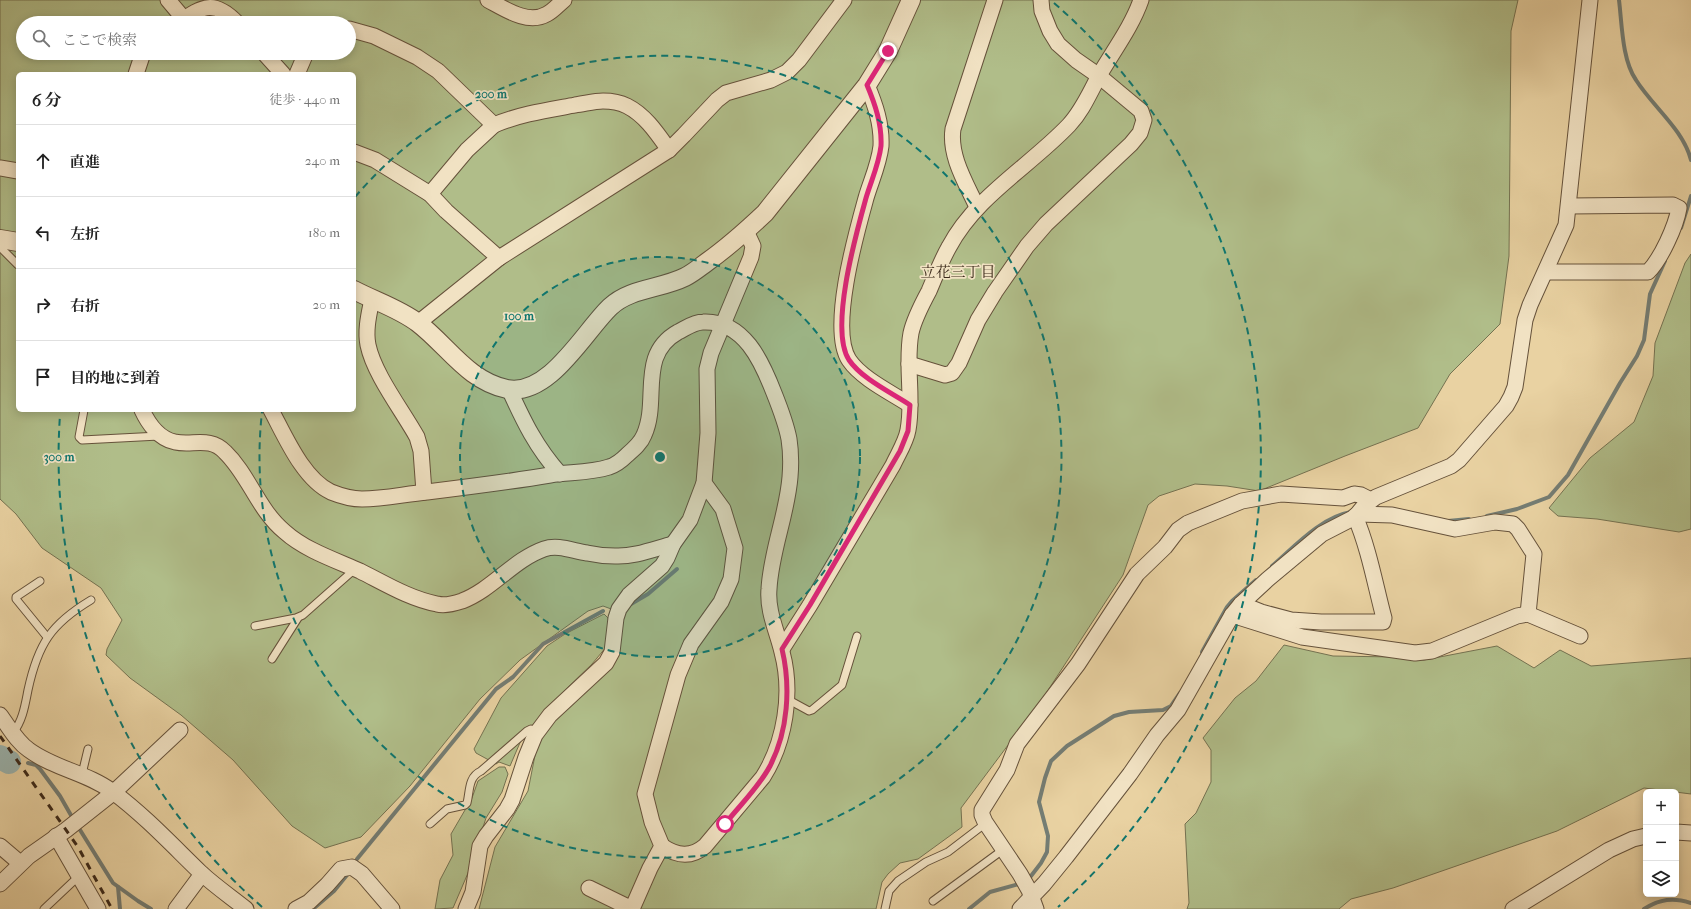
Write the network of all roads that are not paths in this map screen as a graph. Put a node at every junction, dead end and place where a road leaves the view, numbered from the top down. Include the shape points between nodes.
1 (168, 0) edge
2 (488, 0) edge
3 (564, 0) edge
4 (844, 0) edge
5 (912, 0) edge
6 (995, 0) edge
7 (1041, 0) edge
8 (1141, 0) edge
9 (1590, 0) edge
10 (179, 16) edge
11 (190, 16) edge
12 (231, 16) edge
13 (356, 31) edge
14 (141, 60) edge
15 (270, 60) edge
16 (303, 60) edge
17 (137, 72) edge
18 (281, 72) edge
19 (299, 72) edge
20 (1099, 76) junction
21 (867, 85) junction
22 (494, 125) junction
23 (669, 150) junction
24 (356, 153) edge
25 (0, 168) edge
26 (16, 171) edge
27 (430, 194) junction
28 (1568, 206) junction
29 (977, 207) junction
30 (746, 231) junction
31 (0, 241) edge
32 (16, 242) edge
33 (499, 258) junction
34 (16, 263) edge
35 (1546, 272) junction
36 (356, 291) edge
37 (372, 299) junction
38 (418, 323) junction
39 (723, 325) junction
40 (909, 364) junction
41 (509, 389) junction
42 (910, 405) junction
43 (84, 412) edge
44 (143, 412) edge
45 (272, 412) edge
46 (162, 435) junction
47 (560, 474) junction
48 (704, 484) junction
49 (424, 492) junction
50 (1371, 500) junction
51 (1356, 515) junction
52 (673, 544) junction
53 (355, 569) junction
54 (40, 581) dead end
55 (91, 600) dead end
56 (1236, 610) junction
57 (1528, 614) junction
58 (298, 618) junction
59 (255, 626) dead end
60 (857, 636) dead end
61 (1580, 636) dead end
62 (48, 637) junction
63 (782, 649) junction
64 (272, 659) dead end
65 (786, 698) junction
66 (0, 715) edge
67 (180, 730) dead end
68 (538, 731) junction
69 (13, 733) junction
70 (88, 749) dead end
71 (82, 774) junction
72 (114, 792) junction
73 (986, 823) junction
74 (430, 824) dead end
75 (1679, 832) edge
76 (1691, 833) edge
77 (56, 836) junction
78 (1643, 837) edge
79 (0, 846) edge
80 (662, 846) junction
81 (1004, 849) junction
82 (20, 864) junction
83 (202, 874) junction
84 (79, 876) junction
85 (0, 884) edge
86 (589, 888) dead end
87 (1032, 898) edge
88 (933, 901) dead end
89 (44, 909) edge
90 (98, 909) edge
91 (176, 909) edge
92 (246, 909) edge
93 (296, 909) edge
94 (392, 909) edge
95 (466, 909) edge
96 (885, 909) edge
97 (1020, 909) edge
98 (1513, 909) edge

1 - 10 street
2 - 3 street via 522,17 532,18 547,14
4 - 23 street via 787,72 771,80 726,93
5 - 21 street via 888,51
6 - 29 street via 952,136 952,147 957,162
7 - 20 street via 1044,18 1058,44
8 - 20 street
9 - 28 street
11 - 12 street via 214,6
13 - 22 street via 374,36 417,57 438,71
14 - 17 street
15 - 18 street
16 - 19 street
20 - 29 street via 1081,110 1069,125
20 - 40 street via 1141,111 1144,120 1140,133 1132,144 1046,224 1027,246 994,292 952,373 945,375
21 - 30 street via 773,204
21 - 42 street via 876,106 881,146 848,267 841,324 842,336 844,350 860,372
22 - 23 street via 559,108 615,101 639,113
22 - 27 street via 468,150
23 - 33 street
24 - 27 street via 375,160
25 - 26 street
27 - 33 street
28 - 35 street via 1564,230
28 - 35 street via 1673,205 1679,208 1666,243 1648,272
29 - 40 street via 949,246 921,308 912,333
30 - 39 street via 753,249
30 - 41 street via 686,277 622,298 597,321 556,370 533,385
31 - 32 street
31 - 34 lane via 4,250
33 - 38 street
35 - 50 street via 1525,320 1515,387 1506,406 1451,466
36 - 37 street
37 - 38 street
37 - 49 street via 368,344 372,360 417,437 421,451
38 - 41 street via 477,377
39 - 47 street via 698,322 672,335 665,342 653,362 647,428 641,441 629,454 612,466
39 - 48 street via 707,369 708,433
39 - 63 street via 744,339 759,359 781,410 789,438 789,489 769,589 770,610
40 - 42 street
41 - 47 street via 532,436
42 - 63 street via 908,431 900,451
43 - 46 lane via 79,437 82,440
44 - 46 street via 147,421
45 - 49 street via 304,467 314,480 327,490 344,497 361,499
46 - 53 street via 174,442 200,442 224,450 234,461 262,507 285,533
47 - 49 street via 494,485
48 - 52 street via 690,520
48 - 80 street via 723,509 735,548 731,579 721,602 691,644 678,675 645,794 647,809
50 - 51 street
50 - 73 street via 1354,494 1343,498 1281,494 1242,501 1188,523 1178,530 1137,574 1078,664 1017,744 1007,770 982,810
51 - 56 street via 1322,534
51 - 56 street via 1370,562 1383,622 1291,620 1261,612
51 - 57 street via 1392,515 1455,529 1495,522 1513,524 1534,554
52 - 53 street via 616,556 545,548 527,557 481,591 461,601 439,605 419,599
52 - 68 street via 662,566 629,595 619,609 612,652 606,663 550,714
53 - 58 lane
54 - 62 lane via 16,599
55 - 62 lane via 63,618
56 - 57 street via 1302,637 1415,653 1432,651
56 - 87 street via 1178,710
57 - 61 street
58 - 59 lane
58 - 64 lane
60 - 65 lane via 842,684 809,711
62 - 69 lane via 32,670 21,722
63 - 65 street
65 - 80 street via 781,732 770,766 714,836 700,850 687,855 671,852
66 - 69 street
67 - 72 street
68 - 74 lane via 527,731 476,774 471,780 465,805 447,809
68 - 95 street via 509,804 480,846 473,892
69 - 71 street via 28,750 38,756
70 - 71 lane
71 - 72 street
72 - 77 street
72 - 83 street via 142,815
73 - 81 street
73 - 96 lane via 948,852 926,862 898,881 889,891
75 - 76 street
77 - 82 street
77 - 84 street
78 - 98 street via 1609,850
79 - 82 street
80 - 86 street via 632,909
81 - 87 street
81 - 88 lane
82 - 85 street
83 - 91 street
83 - 92 street
84 - 89 lane
84 - 90 street
87 - 97 street
93 - 94 street via 309,902 341,869 352,867 362,874

